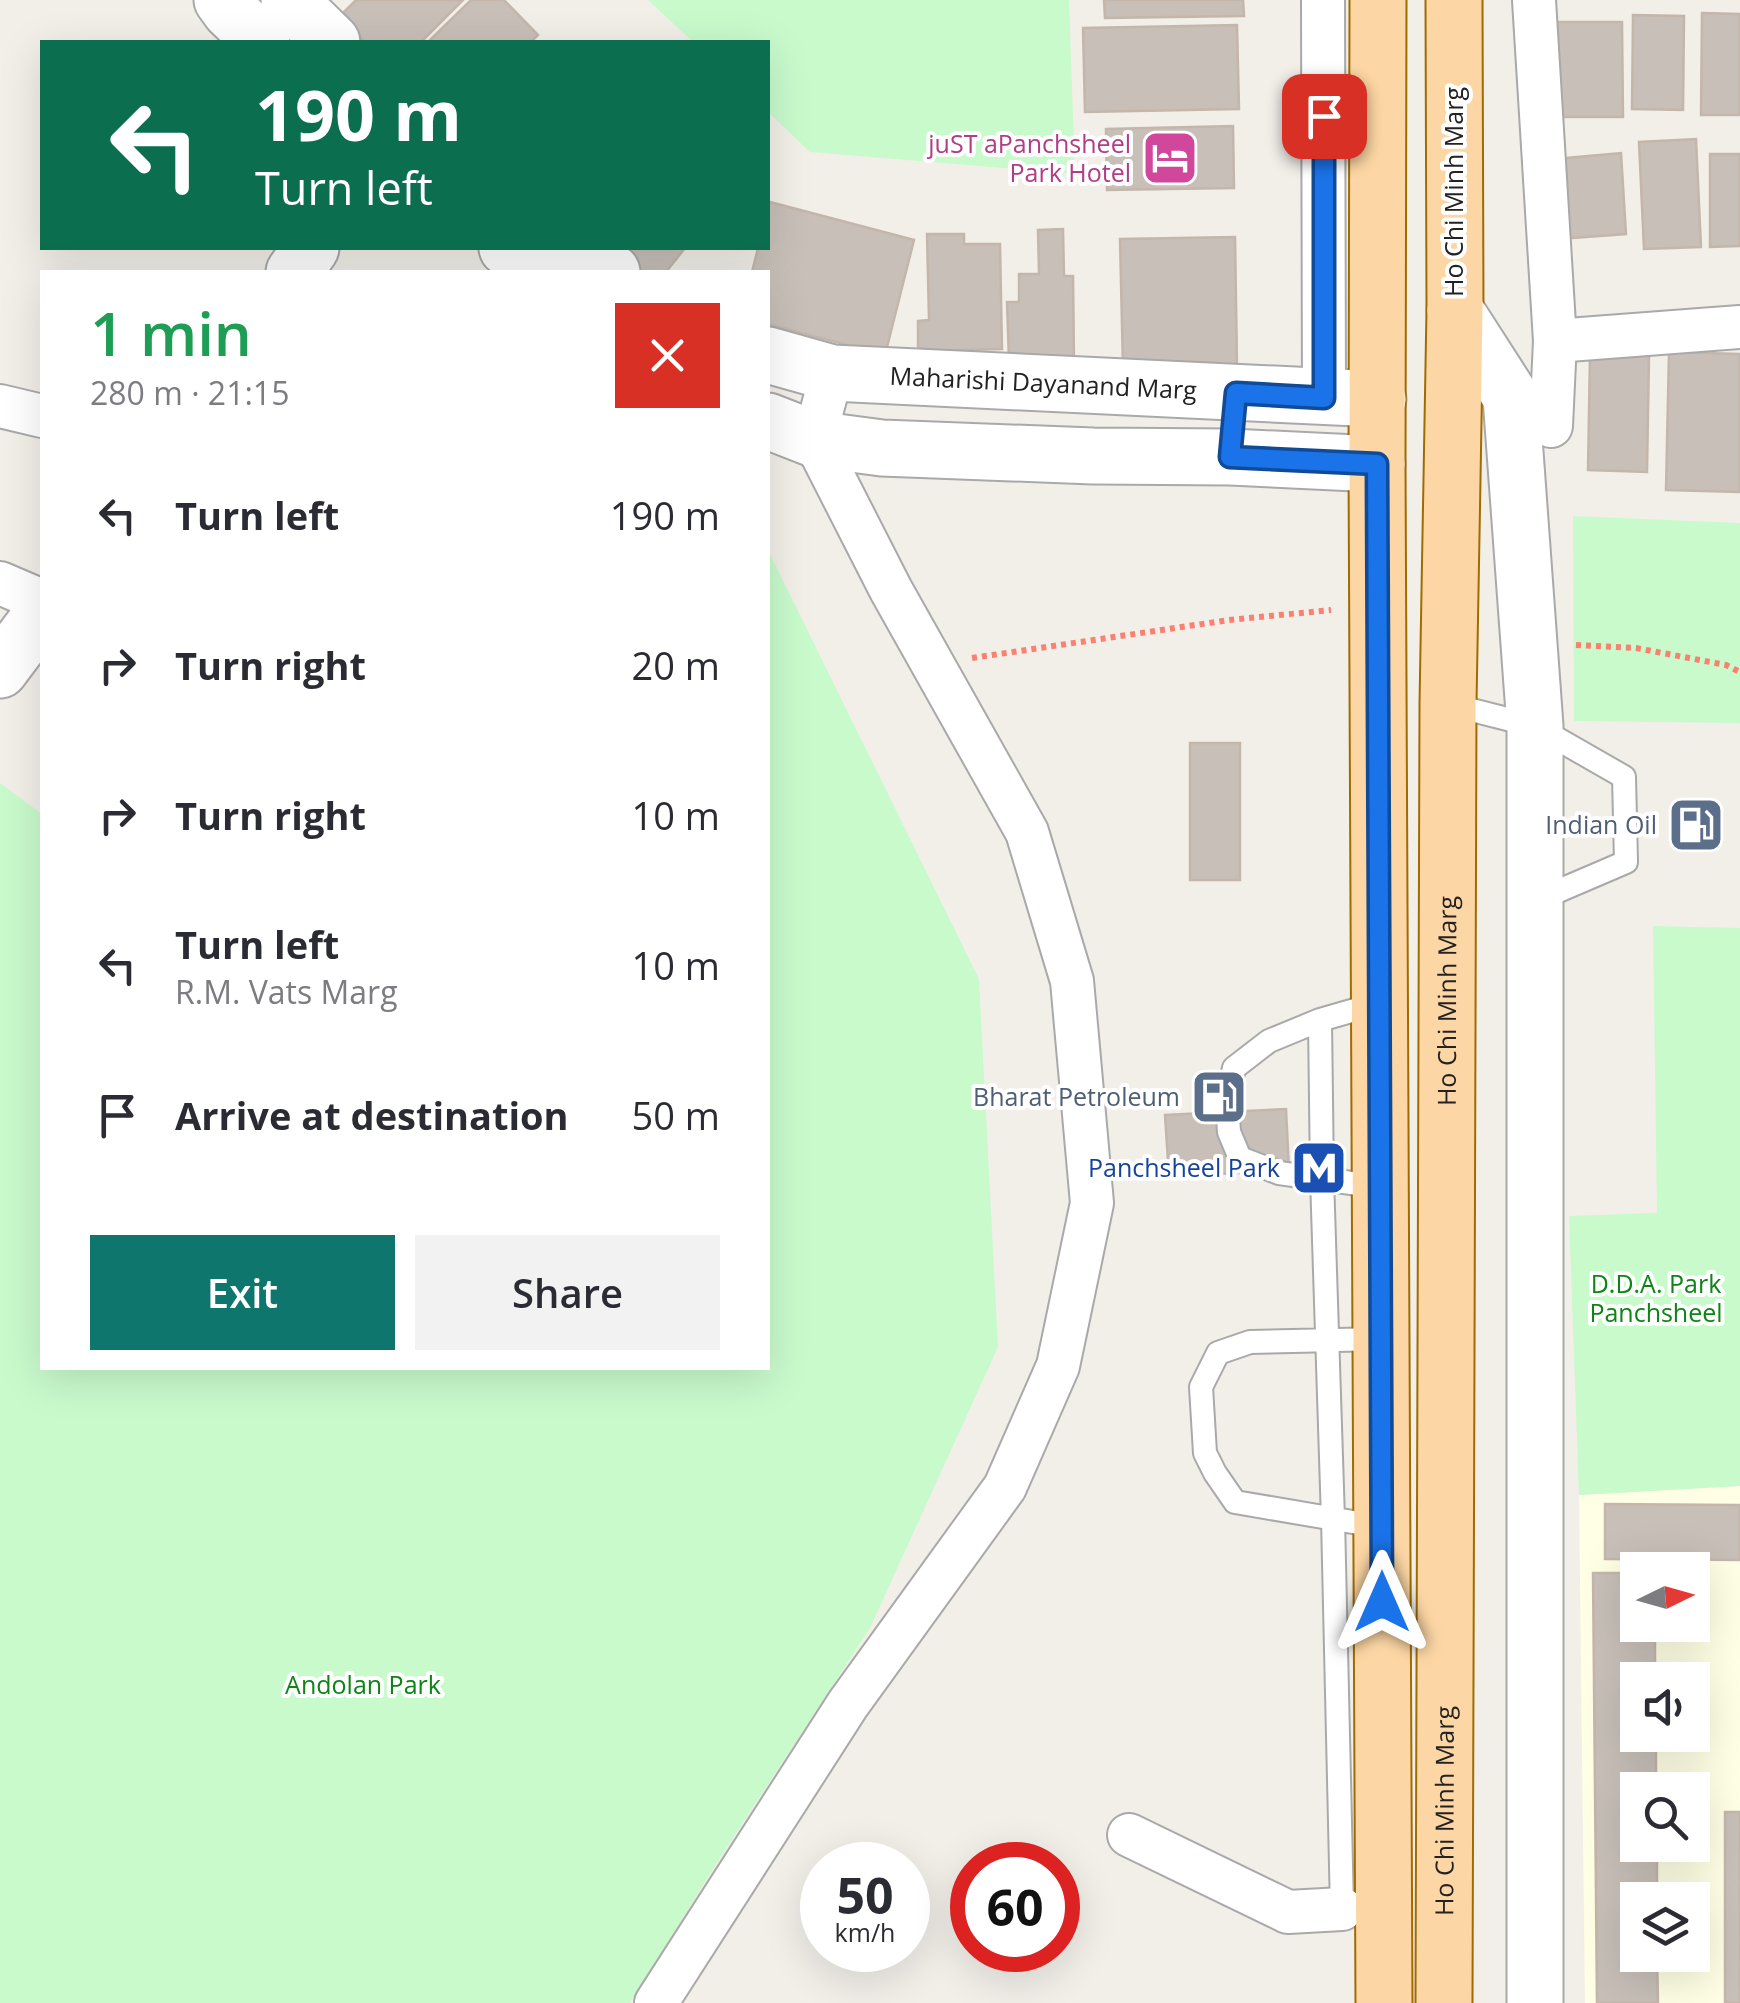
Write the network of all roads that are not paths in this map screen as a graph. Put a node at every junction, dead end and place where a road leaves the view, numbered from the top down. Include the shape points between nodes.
1 (222, 0) edge
2 (290, 0) edge
3 (1322, 0) edge
4 (1378, 0) edge
5 (1454, 0) edge
6 (1534, 0) edge
7 (260, 40) edge
8 (330, 40) edge
9 (509, 250) edge
10 (582, 250) edge
11 (538, 270) edge
12 (609, 270) edge
13 (1455, 310) junction
14 (1740, 327) edge
15 (1556, 342) junction
16 (770, 356) edge
17 (832, 373) junction
18 (1097, 386) junction
19 (1236, 393) junction
20 (1324, 398) junction
21 (1378, 399) junction
22 (0, 406) edge
23 (40, 416) edge
24 (1551, 426) dead end
25 (791, 430) edge
26 (1093, 456) junction
27 (1230, 457) junction
28 (1377, 464) junction
29 (0, 583) edge
30 (40, 600) edge
31 (40, 617) edge
32 (1, 666) edge
33 (1448, 704) junction
34 (1535, 726) junction
35 (1536, 901) junction
36 (1379, 1002) junction
37 (1320, 1020) junction
38 (1322, 1178) junction
39 (1380, 1187) junction
40 (1381, 1339) junction
41 (1327, 1340) junction
42 (1357, 1523) junction
43 (1129, 1834) dead end
44 (1363, 1907) junction
45 (656, 2003) edge
46 (1384, 2003) edge
47 (1444, 2003) edge
48 (1534, 2003) edge

1 - 7 street
2 - 8 street
3 - 20 street
4 - 21 main road
5 - 13 main road, Ho Chi Minh Marg
6 - 15 street
9 - 11 street
10 - 12 street
13 - 33 main road, Ho Chi Minh Marg
13 - 34 street via 1511,397
14 - 15 street
15 - 24 street
16 - 17 street, Maharishi Dayanand Marg
17 - 18 street, Maharishi Dayanand Marg
17 - 25 street
18 - 19 street, Maharishi Dayanand Marg
18 - 26 street
19 - 20 street, Maharishi Dayanand Marg
19 - 27 street
20 - 21 street, Maharishi Dayanand Marg
21 - 28 main road
22 - 23 street
25 - 26 street via 882,448
25 - 45 street via 891,590 1027,832 1072,981 1092,1202 1058,1366 1004,1486 848,1704
26 - 27 street
27 - 28 street
28 - 36 main road
29 - 30 street
31 - 32 street
33 - 34 lane
33 - 47 main road, Ho Chi Minh Marg
34 - 35 street
34 - 35 lane via 1624,777 1626,862
35 - 48 street
36 - 37 lane
36 - 39 main road
37 - 38 lane
37 - 38 lane via 1269,1041 1234,1068 1227,1101 1240,1158 1279,1173
38 - 39 lane
38 - 41 lane
39 - 40 main road
40 - 41 lane
40 - 42 main road
41 - 42 lane
41 - 42 lane via 1250,1342 1218,1353 1201,1387 1205,1453 1236,1502
42 - 44 main road
43 - 44 street via 1288,1912
44 - 46 main road

